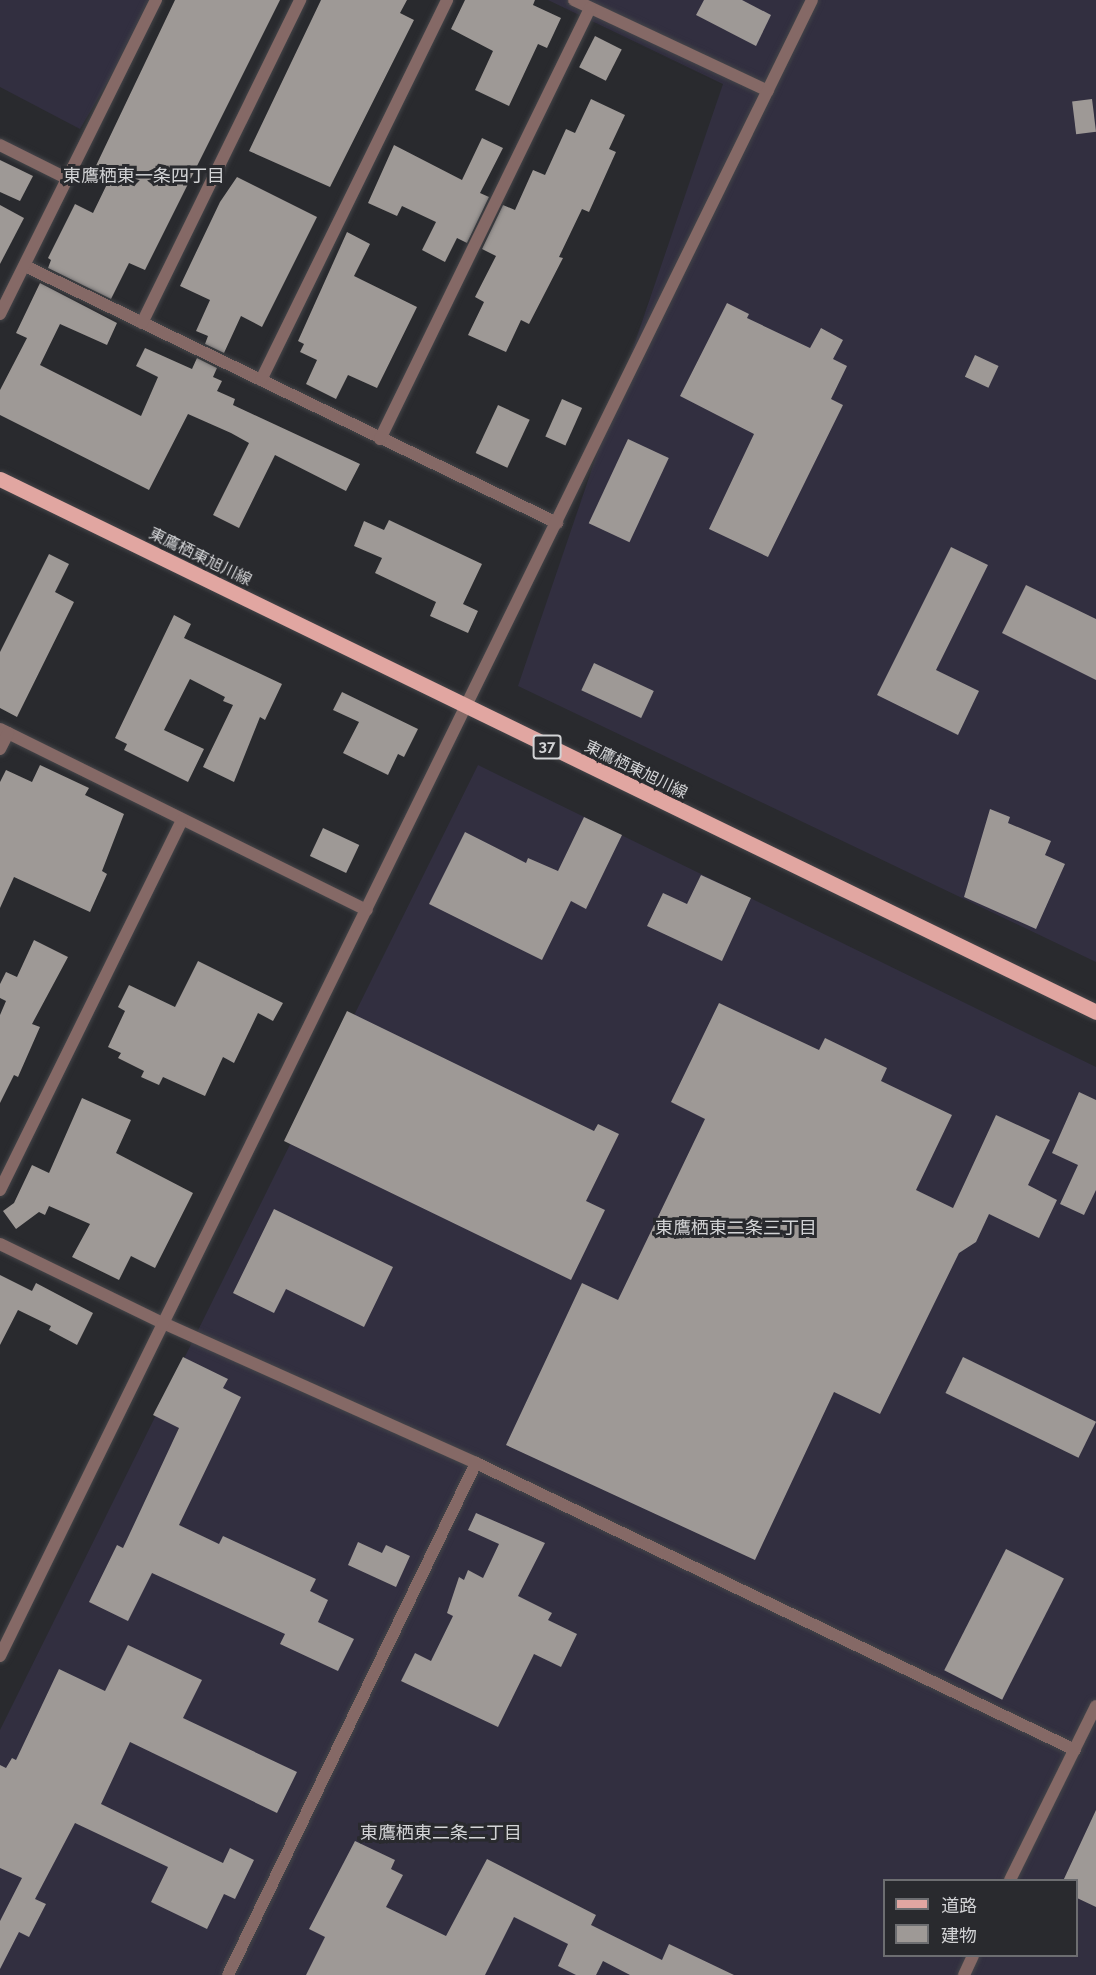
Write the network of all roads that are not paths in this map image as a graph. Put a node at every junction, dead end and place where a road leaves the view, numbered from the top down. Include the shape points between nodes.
1 (156, 0) edge
2 (300, 0) edge
3 (447, 0) edge
4 (574, 0) edge
5 (812, 0) edge
6 (590, 8) junction
7 (768, 91) junction
8 (0, 145) edge
9 (68, 179) junction
10 (25, 266) junction
11 (0, 314) edge
12 (142, 323) junction
13 (261, 380) junction
14 (380, 439) junction
15 (0, 479) edge
16 (557, 523) junction
17 (466, 708) junction
18 (4, 731) edge
19 (0, 749) edge
20 (182, 820) junction
21 (366, 910) junction
22 (1096, 1012) edge
23 (0, 1190) edge
24 (0, 1244) edge
25 (163, 1323) junction
26 (476, 1463) junction
27 (0, 1656) edge
28 (1096, 1706) edge
29 (1075, 1750) junction
30 (1011, 1879) edge
31 (973, 1957) edge
32 (228, 1975) edge
33 (964, 1975) edge

1 - 9 street
2 - 12 street
3 - 13 street
4 - 6 street
5 - 7 street
6 - 7 street
6 - 14 street
7 - 16 street
8 - 9 street
9 - 10 street
10 - 11 street
10 - 12 street
12 - 13 street
13 - 14 street
14 - 16 street
15 - 17 main road, 東鷹栖東旭川線 / 37
16 - 17 street
17 - 21 street
17 - 22 main road, 東鷹栖東旭川線 / 37
18 - 19 street
18 - 20 street
20 - 21 street
20 - 23 street
21 - 25 street
24 - 25 street
25 - 26 street
25 - 27 street
26 - 29 street
26 - 32 street
28 - 29 street
29 - 30 street
31 - 33 street

